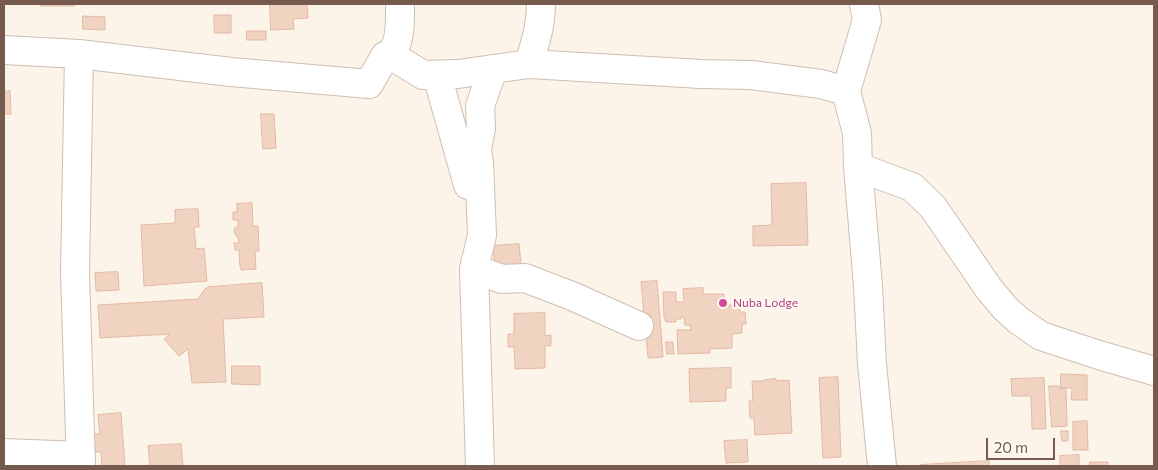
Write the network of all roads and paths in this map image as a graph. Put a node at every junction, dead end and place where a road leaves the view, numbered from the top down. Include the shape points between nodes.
1 (400, 4) edge
2 (541, 4) edge
3 (864, 4) edge
4 (4, 50) edge
5 (79, 54) junction
6 (389, 54) junction
7 (529, 64) junction
8 (493, 69) junction
9 (437, 75) junction
10 (846, 91) junction
11 (858, 167) junction
12 (482, 235) junction
13 (474, 269) junction
14 (639, 326) dead end
15 (1154, 371) edge
16 (4, 453) edge
17 (81, 461) edge
18 (480, 466) edge
19 (882, 466) edge

1 - 6 street via 398,40
2 - 7 street via 538,36
3 - 10 street via 867,20
4 - 5 street
5 - 6 street via 369,84
5 - 17 street via 75,273
6 - 9 street via 423,75
7 - 8 street
7 - 10 street via 752,75 820,84
8 - 9 street
8 - 12 street via 480,106 477,150
9 - 12 street
10 - 11 street via 857,133
11 - 15 street via 912,187 933,207 1006,308 1041,336
11 - 19 street
12 - 13 street
13 - 14 street via 502,279 532,280
13 - 18 street
16 - 17 street

